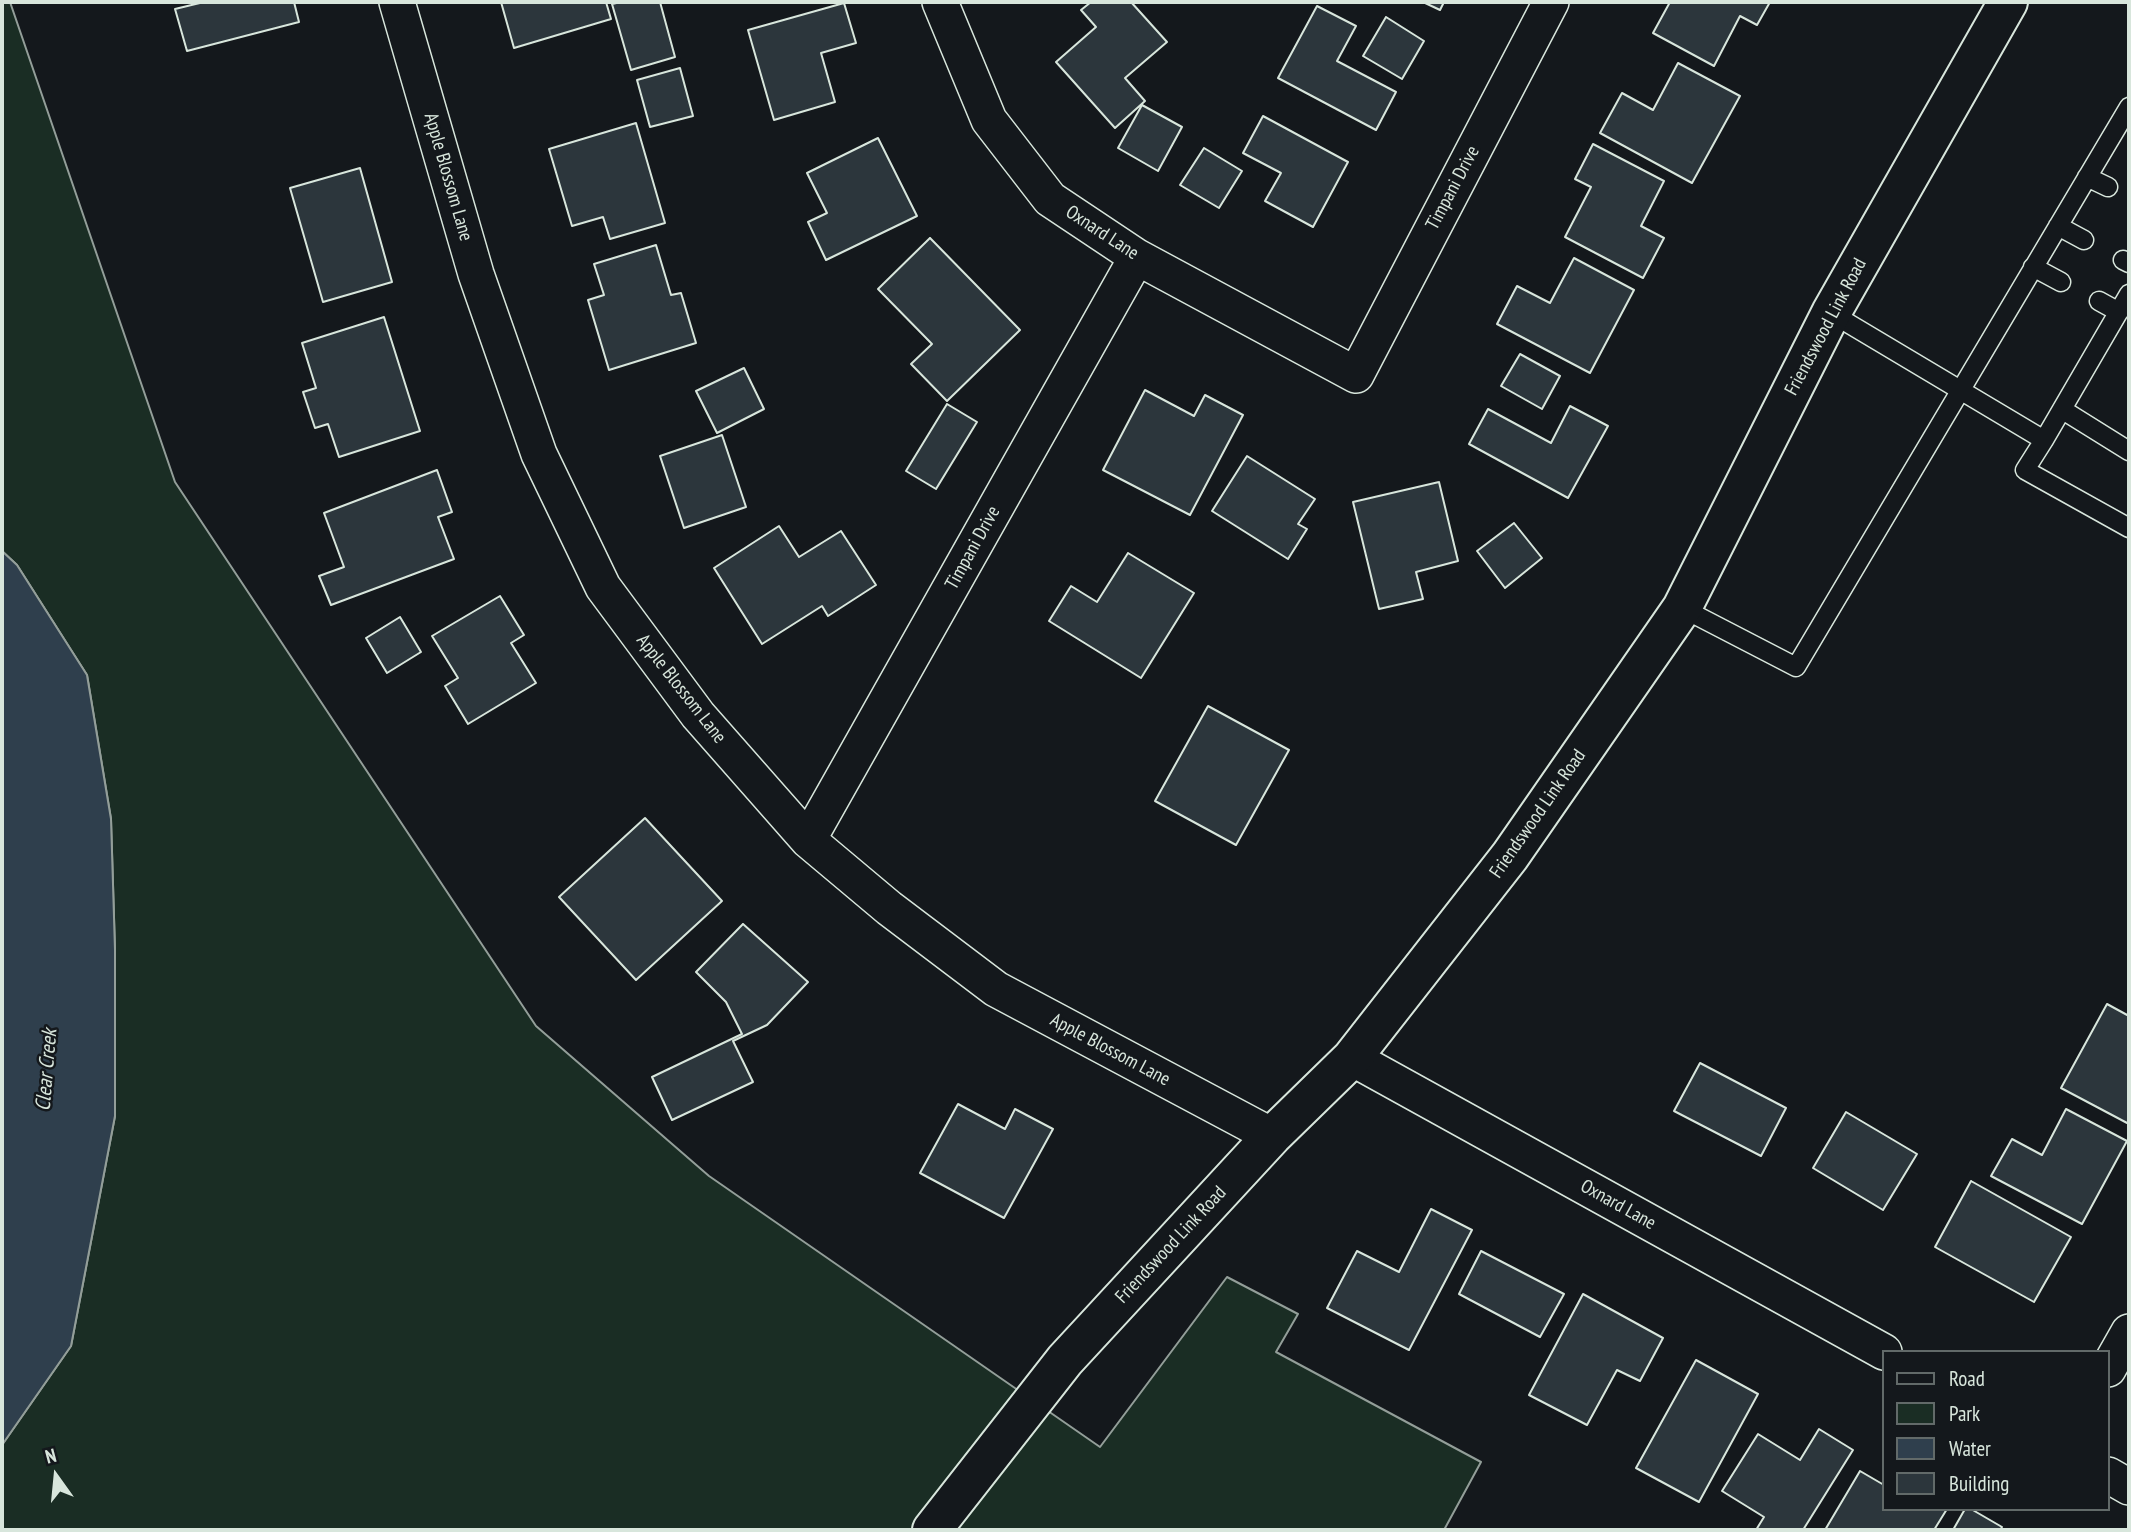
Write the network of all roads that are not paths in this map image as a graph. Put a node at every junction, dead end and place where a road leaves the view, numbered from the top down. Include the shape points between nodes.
1 (397, 2) edge
2 (940, 2) edge
3 (1552, 2) edge
4 (2008, 2) edge
5 (2129, 107) edge
6 (2124, 129) edge
7 (2087, 177) junction
8 (2108, 187) dead end
9 (2058, 226) junction
10 (2084, 240) dead end
11 (1137, 257) junction
12 (2033, 267) junction
13 (2061, 282) dead end
14 (2129, 293) edge
15 (2099, 302) dead end
16 (2119, 312) junction
17 (1831, 313) junction
18 (1356, 374) joint
19 (1960, 392) junction
20 (2063, 411) junction
21 (2044, 440) junction
22 (2129, 451) edge
23 (2129, 528) edge
24 (1682, 608) junction
25 (808, 840) junction
26 (1352, 1058) junction
27 (1272, 1136) junction
28 (2129, 1332) edge
29 (1882, 1351) edge
30 (2110, 1365) edge
31 (2110, 1476) edge
32 (2129, 1487) edge
33 (932, 1530) edge

1 - 25 street, Apple Blossom Lane via 476,274 521,403 539,454 597,575 698,715
2 - 11 street, Oxnard Lane via 989,120 1050,198
3 - 18 street, Timpani Drive
4 - 17 main road, Friendswood Link Road
5 - 6 lane
6 - 7 lane
7 - 8 lane
7 - 9 lane
9 - 10 lane
9 - 12 lane
11 - 18 street, Oxnard Lane
11 - 25 street, Timpani Drive
12 - 13 lane
12 - 19 lane
14 - 16 lane
15 - 16 lane
16 - 20 lane
17 - 19 lane
17 - 24 main road, Friendswood Link Road
19 - 21 lane
19 - 24 lane via 1796,667
20 - 21 lane
20 - 22 lane
21 - 23 lane via 2025,470
24 - 26 main road, Friendswood Link Road via 1510,856
25 - 27 street, Apple Blossom Lane via 996,989
26 - 27 main road, Friendswood Link Road
26 - 29 street, Oxnard Lane
27 - 33 main road, Friendswood Link Road via 1065,1360
28 - 30 street
31 - 32 street

